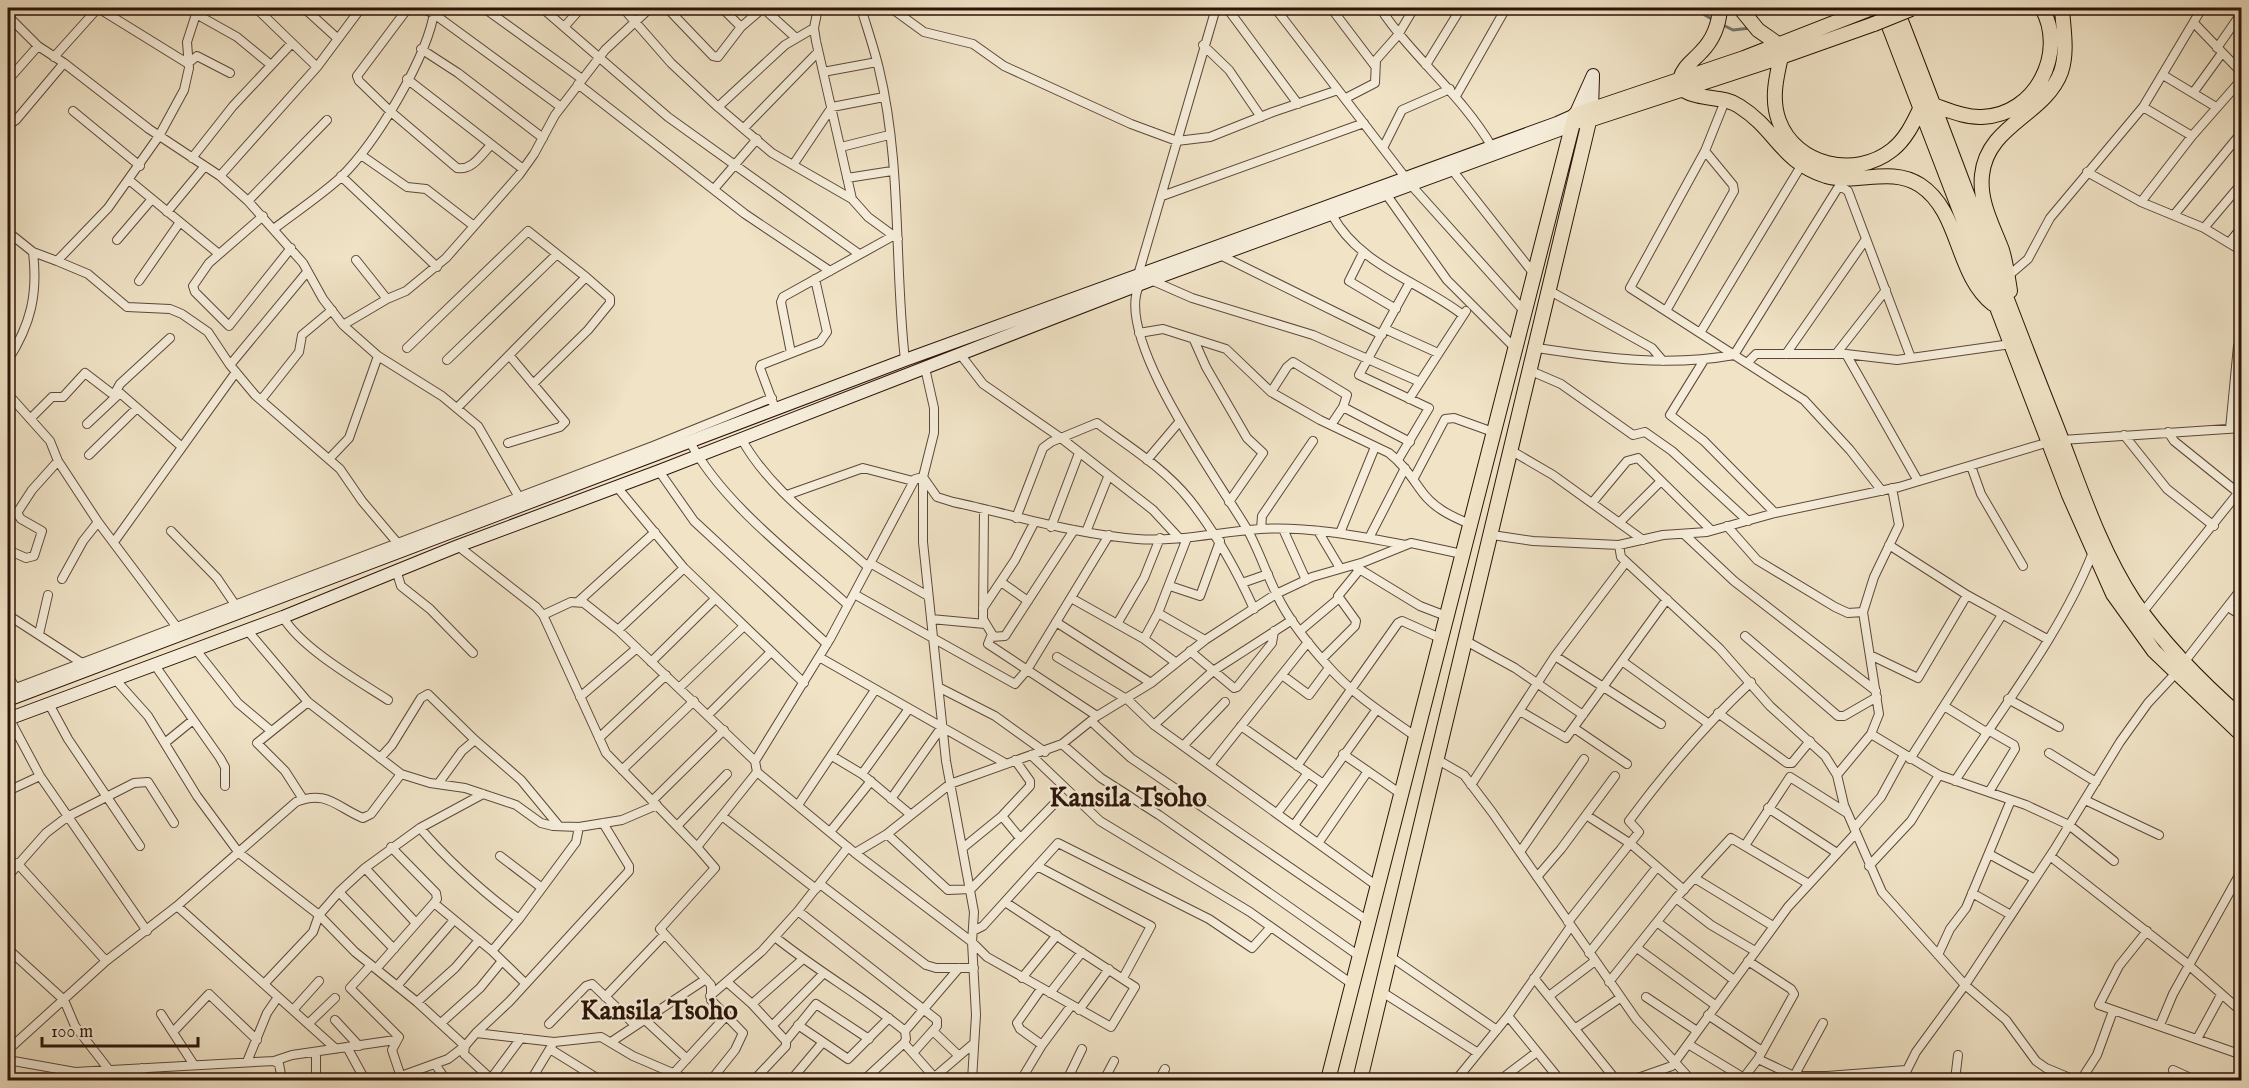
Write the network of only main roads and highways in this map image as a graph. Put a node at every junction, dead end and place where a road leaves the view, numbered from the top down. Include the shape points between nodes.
1 (1720, 8) edge
2 (1740, 8) edge
3 (1874, 8) edge
4 (1896, 8) edge
5 (1913, 8) edge
6 (2042, 8) edge
7 (2062, 8) edge
8 (1780, 51) junction
9 (1681, 85) junction
10 (1926, 107) junction
11 (1591, 114) junction
12 (1574, 120) junction
13 (1408, 181) junction
14 (1139, 280) junction
15 (2002, 306) junction
16 (2056, 441) junction
17 (2179, 668) junction
18 (13, 693) edge
19 (8, 718) edge
20 (2241, 718) edge
21 (2241, 735) edge
22 (1328, 1080) edge
23 (1360, 1080) edge

1 - 9 main road via 1712,37 1684,69
2 - 8 main road
3 - 8 main road
3 - 10 main road
4 - 10 main road
5 - 8 main road, bridge via 1874,24
6 - 10 main road via 2049,22 2052,52 2040,83 2031,93 2001,114 1982,117
7 - 15 main road via 2064,50 2060,73 2043,101 1997,139 1984,168 1984,206 2002,253 2010,289
8 - 9 main road
8 - 10 main road via 1774,86 1779,121 1793,142 1816,160 1848,166 1881,157 1900,142
9 - 11 main road
9 - 15 main road via 1694,97 1736,104 1763,123 1789,157 1801,166 1842,182 1890,175 1921,186 1943,210 1977,287
10 - 15 main road
11 - 12 main road
11 - 12 main road via 1593,75
11 - 23 main road
12 - 13 main road
12 - 13 main road via 1453,171
12 - 22 main road
13 - 14 main road
13 - 14 main road via 1386,194 1222,256 1151,280
14 - 18 main road via 774,404 690,442 520,500
14 - 19 main road via 925,368 458,546 398,573
15 - 16 main road
15 - 16 main road via 2011,344
16 - 17 main road via 2117,571
16 - 17 main road via 2093,552 2113,594 2141,636
17 - 20 main road
17 - 21 main road

